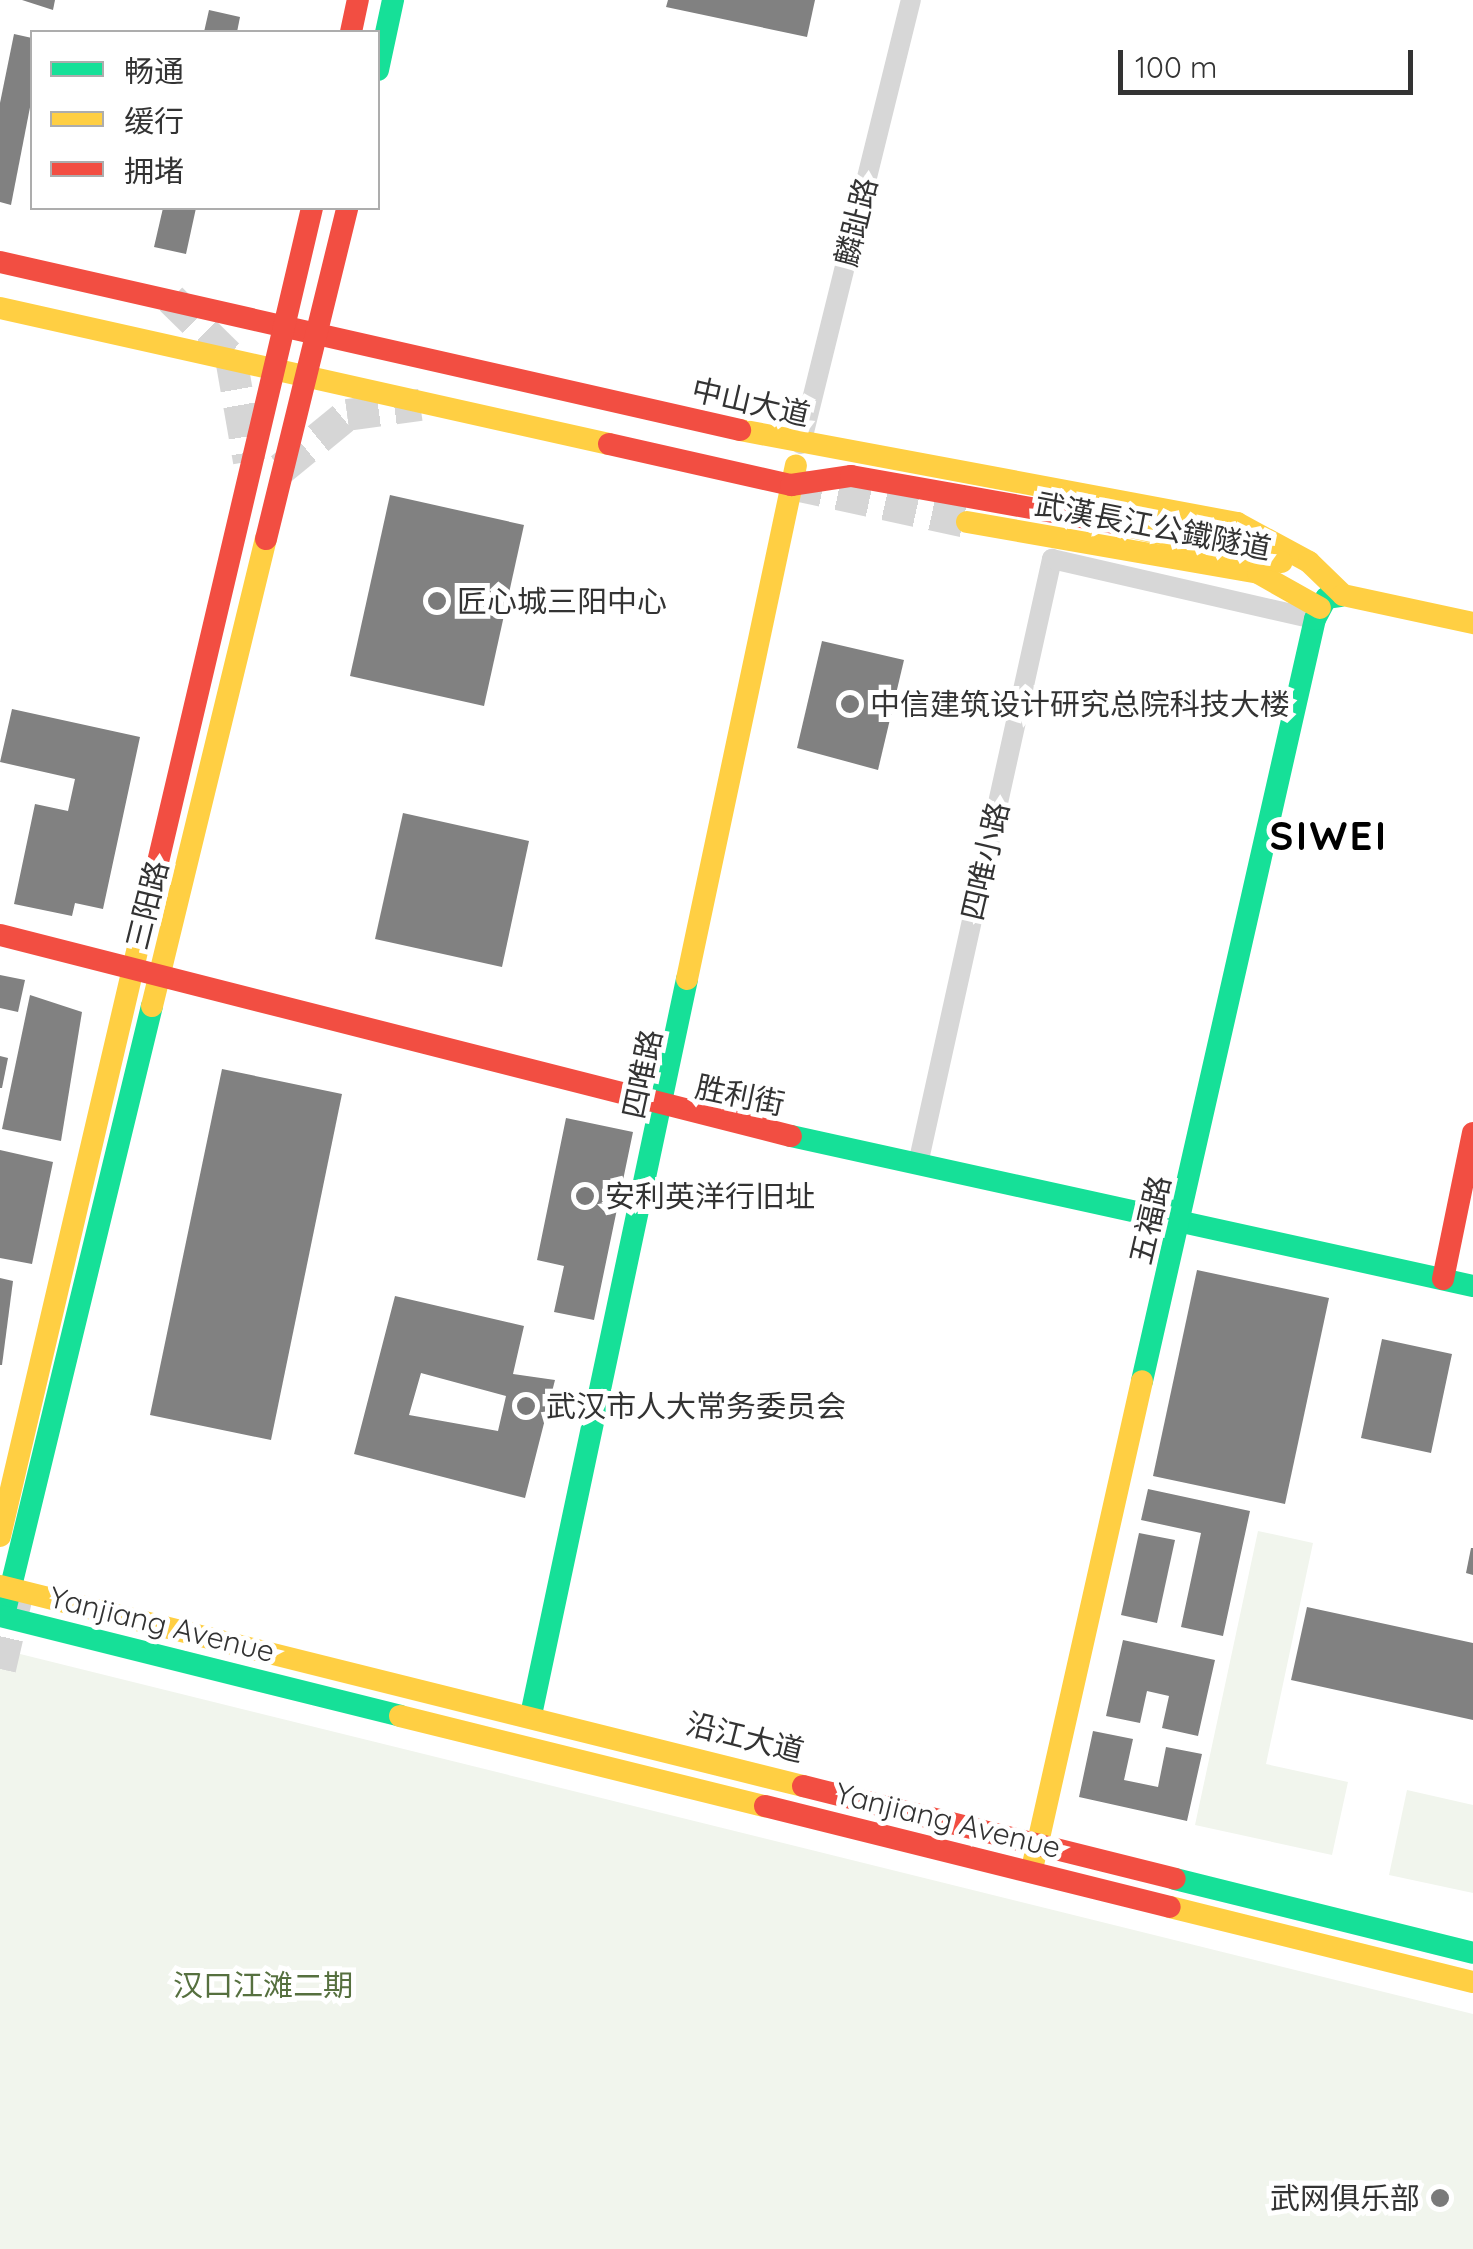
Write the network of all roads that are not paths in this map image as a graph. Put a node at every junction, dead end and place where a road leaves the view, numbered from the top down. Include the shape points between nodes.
1 (358, 0) edge
2 (393, 0) edge
3 (911, 0) edge
4 (351, 30) edge
5 (380, 61) edge
6 (312, 210) edge
7 (347, 210) edge
8 (0, 262) edge
9 (0, 308) edge
10 (286, 326) junction
11 (319, 334) junction
12 (277, 366) junction
13 (309, 374) junction
14 (801, 444) junction
15 (792, 485) junction
16 (967, 522) tunnel mouth
17 (1326, 605) junction
18 (1473, 623) edge
19 (0, 935) edge
20 (127, 969) junction
21 (160, 976) junction
22 (666, 1109) junction
23 (1473, 1133) edge
24 (918, 1164) junction
25 (1181, 1221) junction
26 (1443, 1279) junction
27 (1473, 1286) edge
28 (0, 1536) edge
29 (5, 1587) edge
30 (2, 1616) edge
31 (531, 1714) junction
32 (1038, 1842) junction
33 (1032, 1872) junction
34 (1473, 1954) edge
35 (1473, 1982) edge

1 - 4 main road
2 - 5 main road
3 - 14 street, 麟趾路
6 - 10 main road, 三阳路
7 - 11 main road, 三阳路
8 - 10 main road, 中山大道
9 - 12 main road
10 - 11 main road, 中山大道
10 - 12 main road, 三阳路
11 - 13 main road, 三阳路
11 - 14 main road, 中山大道
12 - 13 main road
12 - 20 main road, 三阳路
13 - 15 main road
13 - 21 main road, 三阳路
14 - 15 main road, 四唯路
14 - 17 main road, 中山大道 via 1237,523 1309,562
15 - 17 main road via 851,476 1247,550 1285,564
15 - 22 main road, 四唯路
16 - 17 main road, 武漢長江公鐵隧道 via 1258,573
17 - 18 main road
17 - 24 street, 四唯小路 via 1052,558
17 - 25 main road, 五福路
19 - 20 main road, 胜利街
20 - 21 main road, 胜利街
20 - 28 main road, 三阳路
21 - 22 main road, 胜利街
21 - 29 main road, 三阳路
22 - 24 main road, 胜利街
22 - 31 main road, 四唯路
23 - 26 main road
24 - 25 main road, 胜利街
25 - 26 main road, 胜利街
25 - 32 main road, 五福路
26 - 27 main road, 胜利街
29 - 30 main road, 三阳路
29 - 31 main road, 沿江大道
30 - 33 main road, Yanjiang Avenue
31 - 32 main road, 沿江大道
32 - 33 main road, 五福路
32 - 34 main road, 沿江大道
33 - 35 main road, Yanjiang Avenue

